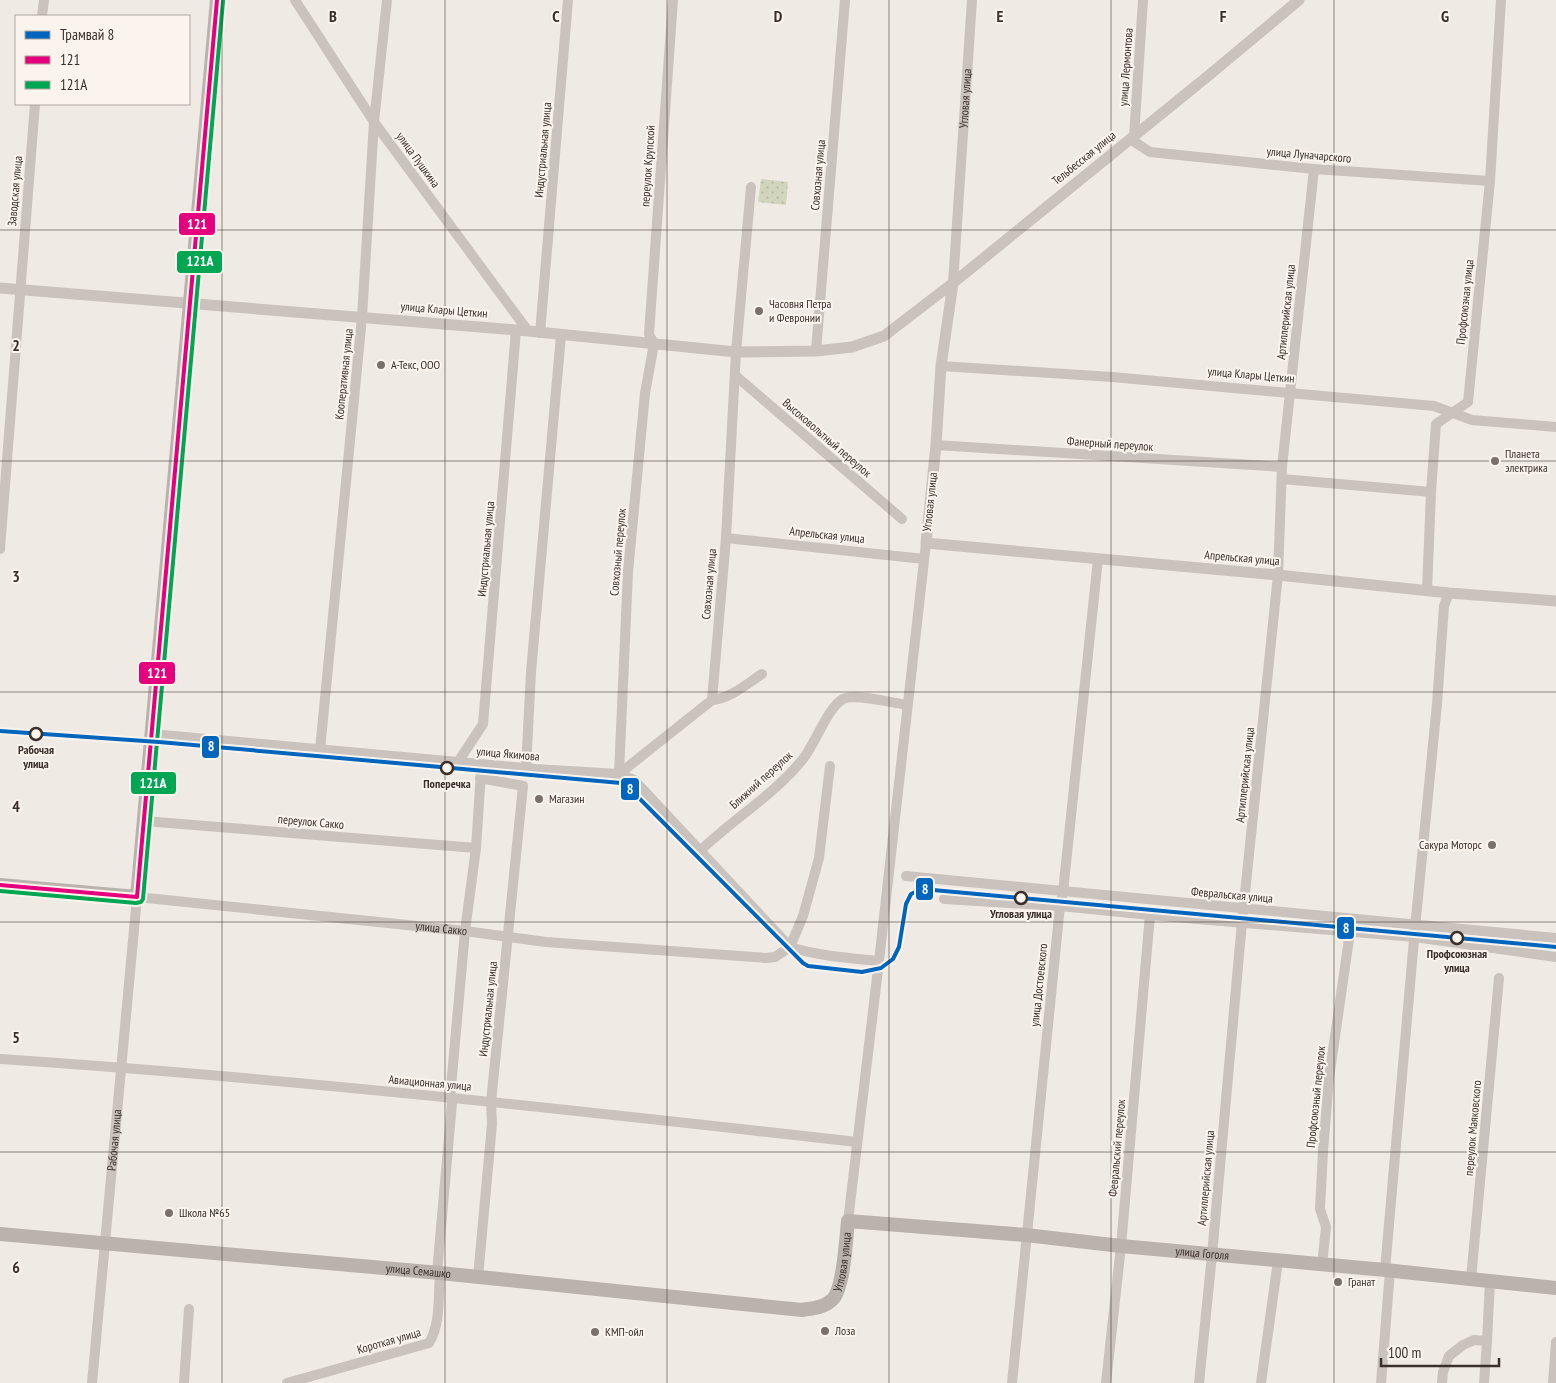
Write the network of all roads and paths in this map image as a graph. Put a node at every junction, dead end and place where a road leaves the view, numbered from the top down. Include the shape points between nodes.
1 (44, 0) edge
2 (217, 0) edge
3 (295, 0) edge
4 (387, 0) edge
5 (568, 0) edge
6 (673, 0) edge
7 (845, 0) edge
8 (972, 0) edge
9 (1143, 0) edge
10 (1299, 0) edge
11 (1500, 0) edge
12 (42, 15) edge
13 (35, 105) edge
14 (374, 122) junction
15 (1132, 137) junction
16 (1314, 169) junction
17 (1490, 181) junction
18 (751, 187) dead end
19 (953, 283) junction
20 (0, 288) edge
21 (19, 290) junction
22 (190, 304) junction
23 (362, 317) junction
24 (528, 331) junction
25 (561, 335) junction
26 (884, 336) joint
27 (651, 339) junction
28 (816, 351) junction
29 (736, 352) junction
30 (941, 366) junction
31 (736, 376) junction
32 (1290, 392) junction
33 (1453, 412) junction
34 (1556, 427) edge
35 (936, 445) junction
36 (1282, 467) junction
37 (1282, 479) junction
38 (1431, 492) junction
39 (902, 519) dead end
40 (726, 538) junction
41 (926, 543) junction
42 (0, 549) edge
43 (924, 559) junction
44 (1098, 559) junction
45 (1278, 575) junction
46 (1427, 590) junction
47 (1449, 593) junction
48 (1556, 601) edge
49 (762, 674) dead end
50 (712, 700) junction
51 (907, 705) junction
52 (152, 734) junction
53 (320, 750) junction
54 (458, 762) junction
55 (481, 764) junction
56 (830, 766) dead end
57 (526, 768) junction
58 (619, 774) junction
59 (480, 778) junction
60 (144, 821) junction
61 (476, 848) junction
62 (700, 851) junction
63 (906, 876) dead end
64 (0, 885) edge
65 (1064, 892) junction
66 (137, 897) junction
67 (944, 899) dead end
68 (1060, 906) junction
69 (1243, 909) junction
70 (1150, 915) junction
71 (1242, 922) junction
72 (1416, 924) junction
73 (465, 931) junction
74 (1350, 932) junction
75 (508, 937) junction
76 (1414, 937) junction
77 (1556, 938) edge
78 (790, 947) junction
79 (1556, 957) edge
80 (879, 961) junction
81 (1499, 978) dead end
82 (0, 1059) edge
83 (121, 1067) junction
84 (450, 1098) junction
85 (491, 1102) junction
86 (857, 1142) junction
87 (848, 1221) junction
88 (0, 1234) edge
89 (1026, 1235) junction
90 (104, 1243) junction
91 (1121, 1246) junction
92 (1212, 1255) junction
93 (1278, 1261) junction
94 (1322, 1265) junction
95 (1388, 1270) junction
96 (438, 1273) junction
97 (478, 1277) junction
98 (1471, 1279) junction
99 (1490, 1281) junction
100 (1556, 1288) edge
101 (833, 1300) joint
102 (189, 1309) dead end
103 (1487, 1341) junction
104 (1556, 1342) edge
105 (92, 1383) edge
106 (184, 1383) edge
107 (288, 1383) edge
108 (1012, 1383) edge
109 (1106, 1383) edge
110 (1199, 1383) edge
111 (1261, 1383) edge
112 (1381, 1383) edge
113 (1442, 1383) edge
114 (1484, 1383) edge
115 (1553, 1383) edge

1 - 12 street
2 - 22 main road, Рабочая улица
3 - 14 street, улица Пушкина
4 - 14 street, Кооперативная улица
5 - 24 street, Индустриальная улица
6 - 27 street, переулок Крупской
7 - 28 street, Совхозная улица
8 - 19 street, Угловая улица
9 - 15 street, улица Лермонтова
10 - 15 street, Тельбесская улица
11 - 17 street, Профсоюзная улица
13 - 21 street, Заводская улица
14 - 23 street, Кооперативная улица
14 - 24 street, улица Пушкина
15 - 16 street, улица Луначарского via 1150,152
15 - 19 street, Тельбесская улица
16 - 17 street, улица Луначарского
16 - 32 street, Артиллерийская улица
17 - 33 street, Профсоюзная улица via 1468,402
18 - 29 street, Совхозная улица
19 - 26 street, Тельбесская улица
19 - 30 street, Угловая улица
20 - 21 street, улица Клары Цеткин
21 - 22 street, улица Клары Цеткин
21 - 42 street, Заводская улица
22 - 23 street, улица Клары Цеткин
22 - 52 main road, Рабочая улица
23 - 24 street, улица Клары Цеткин
23 - 53 street, Кооперативная улица
24 - 25 street, улица Клары Цеткин
24 - 54 street, Индустриальная улица via 484,724
25 - 27 street, улица Клары Цеткин
25 - 57 street via 531,672
26 - 28 street, улица Клары Цеткин via 852,347
27 - 29 street, улица Клары Цеткин
27 - 58 street, Совхозный переулок via 628,572
28 - 29 street, улица Клары Цеткин
29 - 31 street, Совхозная улица
30 - 32 street, улица Клары Цеткин
30 - 35 street, Угловая улица
31 - 39 street, Высоковольтный переулок
31 - 40 street, Совхозная улица
32 - 33 street, улица Клары Цеткин via 1434,406
32 - 36 street, Артиллерийская улица
33 - 34 street, улица Клары Цеткин via 1472,420
33 - 38 street, Профсоюзная улица via 1436,424
35 - 36 street, Фанерный переулок
35 - 41 street, Угловая улица
36 - 37 street, Артиллерийская улица
37 - 38 street
37 - 45 street, Артиллерийская улица
38 - 46 street, Профсоюзная улица
40 - 43 street, Апрельская улица
40 - 50 street, Совхозная улица
41 - 43 street, Угловая улица
41 - 44 street, Апрельская улица
43 - 51 street, Угловая улица
44 - 45 street, Апрельская улица
44 - 65 street, улица Достоевского
45 - 46 street, Апрельская улица
45 - 69 street, Артиллерийская улица
46 - 47 street, Апрельская улица
47 - 48 street, Апрельская улица
47 - 72 street via 1444,606
49 - 50 street via 730,696
50 - 58 street
51 - 62 street, Ближний переулок via 852,696 842,699 793,770
51 - 80 street, Угловая улица
52 - 53 street, улица Якимова
52 - 60 main road, Рабочая улица
53 - 54 street, улица Якимова
54 - 55 street, улица Якимова
55 - 57 street, улица Якимова
55 - 59 street
56 - 78 street via 819,858 803,916
57 - 58 street, улица Якимова
58 - 62 street, улица Якимова via 634,780
59 - 61 street
59 - 75 street, Индустриальная улица via 523,786
60 - 61 street, переулок Сакко
60 - 66 main road, Рабочая улица
61 - 73 street
62 - 78 street, улица Якимова
63 - 65 street, Февральская улица
64 - 66 main road, улица Сакко
65 - 68 street, улица Достоевского
65 - 69 street, Февральская улица
66 - 73 street, улица Сакко
66 - 83 street, Рабочая улица
67 - 68 street
68 - 70 street
68 - 89 street, улица Достоевского
69 - 71 street, Артиллерийская улица
69 - 72 street, Февральская улица
70 - 71 street
70 - 91 street, Февральский переулок
71 - 74 street
71 - 92 street, Артиллерийская улица
72 - 76 street
72 - 77 street, Февральская улица
73 - 75 street, улица Сакко
73 - 84 street
74 - 76 street
74 - 94 street, Профсоюзный переулок via 1329,1078 1320,1209 1326,1228
75 - 78 street, улица Сакко via 600,947 766,958 775,957
75 - 85 street, Индустриальная улица
76 - 79 street
76 - 95 street
78 - 80 street
80 - 86 street, Угловая улица
81 - 98 street, переулок Маяковского
82 - 83 street, Авиационная улица
83 - 84 street, Авиационная улица
83 - 90 street, Рабочая улица
84 - 85 street, Авиационная улица
84 - 96 street
85 - 86 street, Авиационная улица
85 - 97 street, Индустриальная улица via 492,1124
86 - 87 street, Угловая улица
87 - 89 main road, улица Гоголя
87 - 101 main road, Угловая улица via 840,1286
88 - 90 main road, улица Семашко
89 - 91 main road, улица Гоголя
89 - 108 street, улица Достоевского
90 - 96 main road, улица Семашко
90 - 105 street, Рабочая улица
91 - 92 main road, улица Гоголя
91 - 109 street, Февральский переулок
92 - 93 main road, улица Гоголя
92 - 110 street, Артиллерийская улица
93 - 94 main road, улица Гоголя
93 - 111 street
94 - 95 main road, улица Гоголя
95 - 98 main road, улица Гоголя
95 - 112 street
96 - 97 main road, улица Семашко
96 - 107 street, Короткая улица via 437,1323 429,1343
97 - 101 main road, улица Семашко via 802,1310 821,1307
98 - 99 main road, улица Гоголя
99 - 100 main road, улица Гоголя
99 - 103 street
102 - 106 street
103 - 113 street via 1474,1340 1448,1356
103 - 114 street
104 - 115 street

